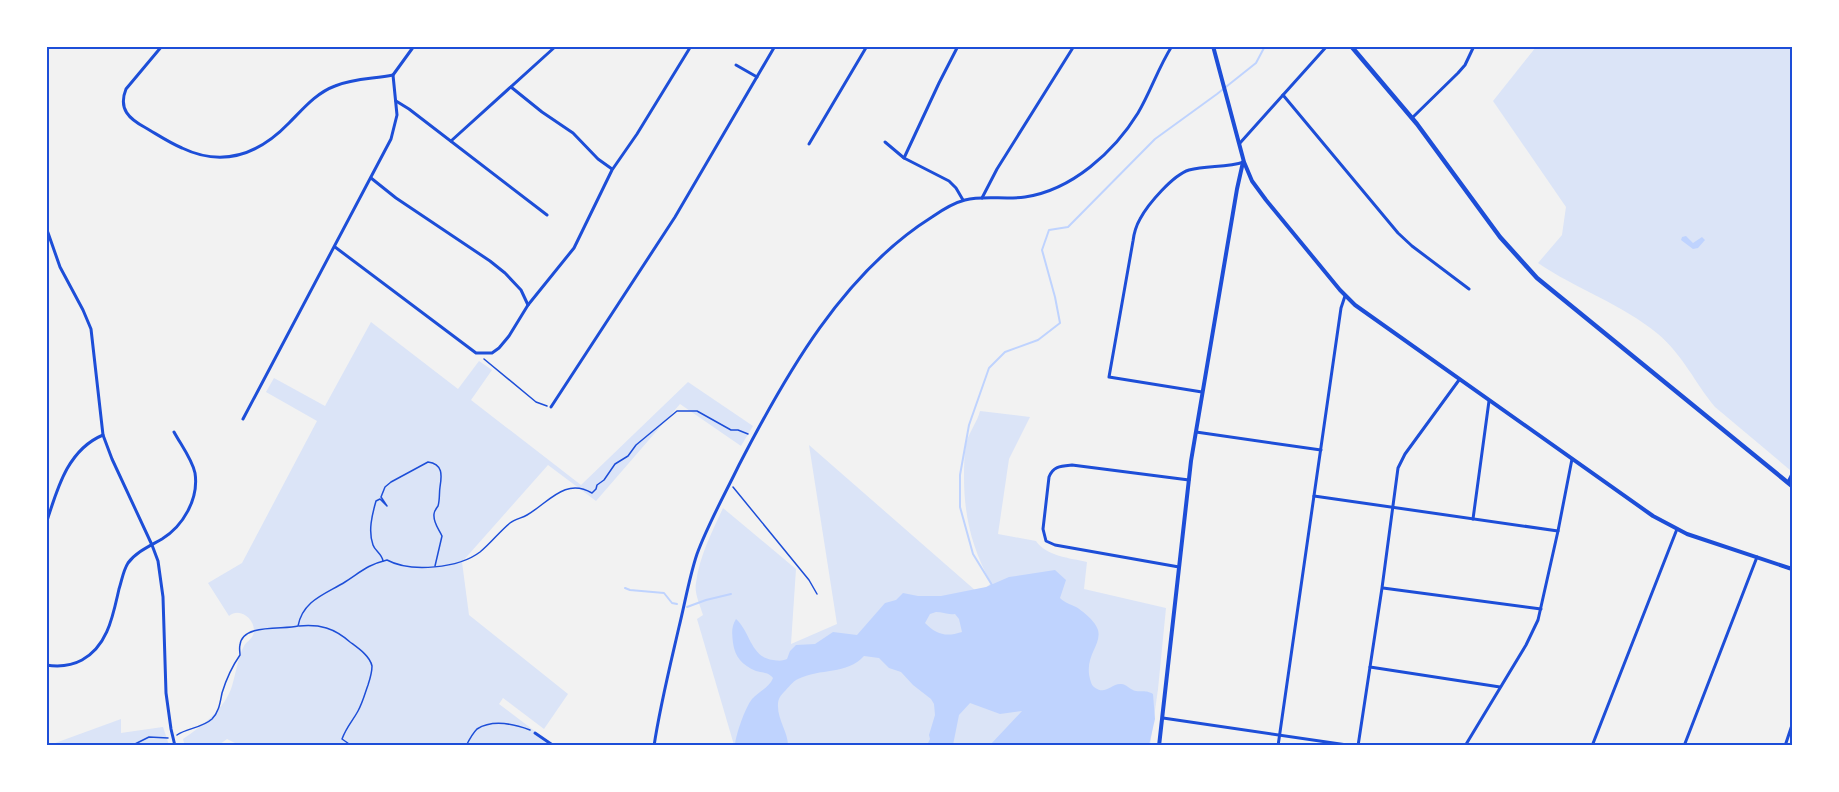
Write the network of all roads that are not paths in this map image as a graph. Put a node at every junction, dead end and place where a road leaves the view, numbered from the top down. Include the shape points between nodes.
1 (162, 46) edge
2 (414, 46) edge
3 (556, 46) edge
4 (691, 46) edge
5 (775, 46) edge
6 (867, 46) edge
7 (958, 46) edge
8 (1074, 46) edge
9 (1172, 46) edge
10 (1213, 46) edge
11 (1327, 46) edge
12 (1351, 46) edge
13 (1474, 46) edge
14 (736, 65) dead end
15 (393, 75) junction
16 (757, 77) junction
17 (512, 87) junction
18 (1283, 95) junction
19 (396, 101) junction
20 (1412, 118) junction
21 (451, 141) junction
22 (885, 142) dead end
23 (809, 144) dead end
24 (1239, 144) junction
25 (904, 158) junction
26 (1244, 162) junction
27 (612, 170) junction
28 (371, 178) junction
29 (982, 198) junction
30 (963, 200) junction
31 (547, 215) dead end
32 (46, 227) edge
33 (335, 247) junction
34 (1469, 289) dead end
35 (1345, 296) junction
36 (528, 306) junction
37 (1459, 380) junction
38 (1202, 392) junction
39 (1489, 401) junction
40 (551, 407) road end
41 (243, 420) dead end
42 (174, 432) dead end
43 (1196, 432) junction
44 (103, 435) junction
45 (1321, 450) junction
46 (1572, 459) junction
47 (1792, 474) edge
48 (1189, 480) junction
49 (1790, 484) edge
50 (1314, 496) junction
51 (1393, 508) junction
52 (1473, 519) junction
53 (46, 524) edge
54 (1677, 529) junction
55 (1558, 531) junction
56 (152, 545) junction
57 (1757, 557) junction
58 (1179, 567) junction
59 (1792, 568) edge
60 (1382, 588) junction
61 (1541, 609) junction
62 (46, 665) edge
63 (1370, 667) junction
64 (1500, 687) junction
65 (1163, 718) junction
66 (1792, 725) edge
67 (535, 733) road end
68 (1280, 734) junction
69 (176, 746) edge
70 (554, 746) edge
71 (654, 746) edge
72 (1159, 746) edge
73 (1278, 746) edge
74 (1356, 746) edge
75 (1465, 746) edge
76 (1592, 746) edge
77 (1684, 746) edge
78 (1785, 746) edge

1 - 15 street via 126,89 123,106 141,126 183,149 217,158 242,154 265,144 334,86
2 - 15 street
3 - 17 street
4 - 27 street
5 - 16 street
6 - 23 street
7 - 25 street
8 - 29 street
9 - 29 street via 1137,114 1095,163 1046,192
10 - 24 street
11 - 18 street
12 - 20 main road
13 - 20 street via 1465,65
14 - 16 street
15 - 19 street
16 - 40 street via 675,217
17 - 21 street
17 - 27 street via 573,133
18 - 24 street
18 - 34 street via 1398,233
19 - 21 street
19 - 28 street via 391,139
20 - 49 main road via 1500,237 1537,278
21 - 31 street
22 - 25 street
24 - 26 street
25 - 30 street via 949,181
26 - 35 street via 1259,192
26 - 38 street
26 - 38 street via 1180,174 1141,216 1131,252 1109,377
27 - 36 street via 574,248
28 - 33 street
28 - 36 street via 505,273 521,290
29 - 30 street
30 - 71 street via 905,236 846,293 754,436 693,567
32 - 44 street via 90,329
33 - 36 street via 476,353 492,353 499,348
33 - 41 street
35 - 37 street
35 - 45 street
37 - 39 street
37 - 51 street via 1401,460
38 - 43 street
39 - 46 street
39 - 52 street
42 - 56 street via 195,472 193,501 176,527
43 - 45 street
43 - 48 street
44 - 53 street via 88,444 64,472
44 - 56 street
45 - 50 street
46 - 54 street
46 - 55 street
47 - 49 street
48 - 58 street
48 - 58 street via 1060,466 1049,477 1043,529 1050,544
50 - 51 street
50 - 68 street
51 - 52 street
51 - 60 street
52 - 55 street
54 - 57 street
54 - 76 street
55 - 61 street
56 - 62 street via 129,562 111,622 96,649 75,663
56 - 69 street via 162,590 166,693
57 - 59 street
57 - 77 street
58 - 65 street
60 - 61 street
60 - 63 street
61 - 64 street
63 - 64 street
63 - 74 street
64 - 75 street
65 - 68 street
65 - 72 street
66 - 78 street
67 - 70 street
68 - 73 street
68 - 74 street

